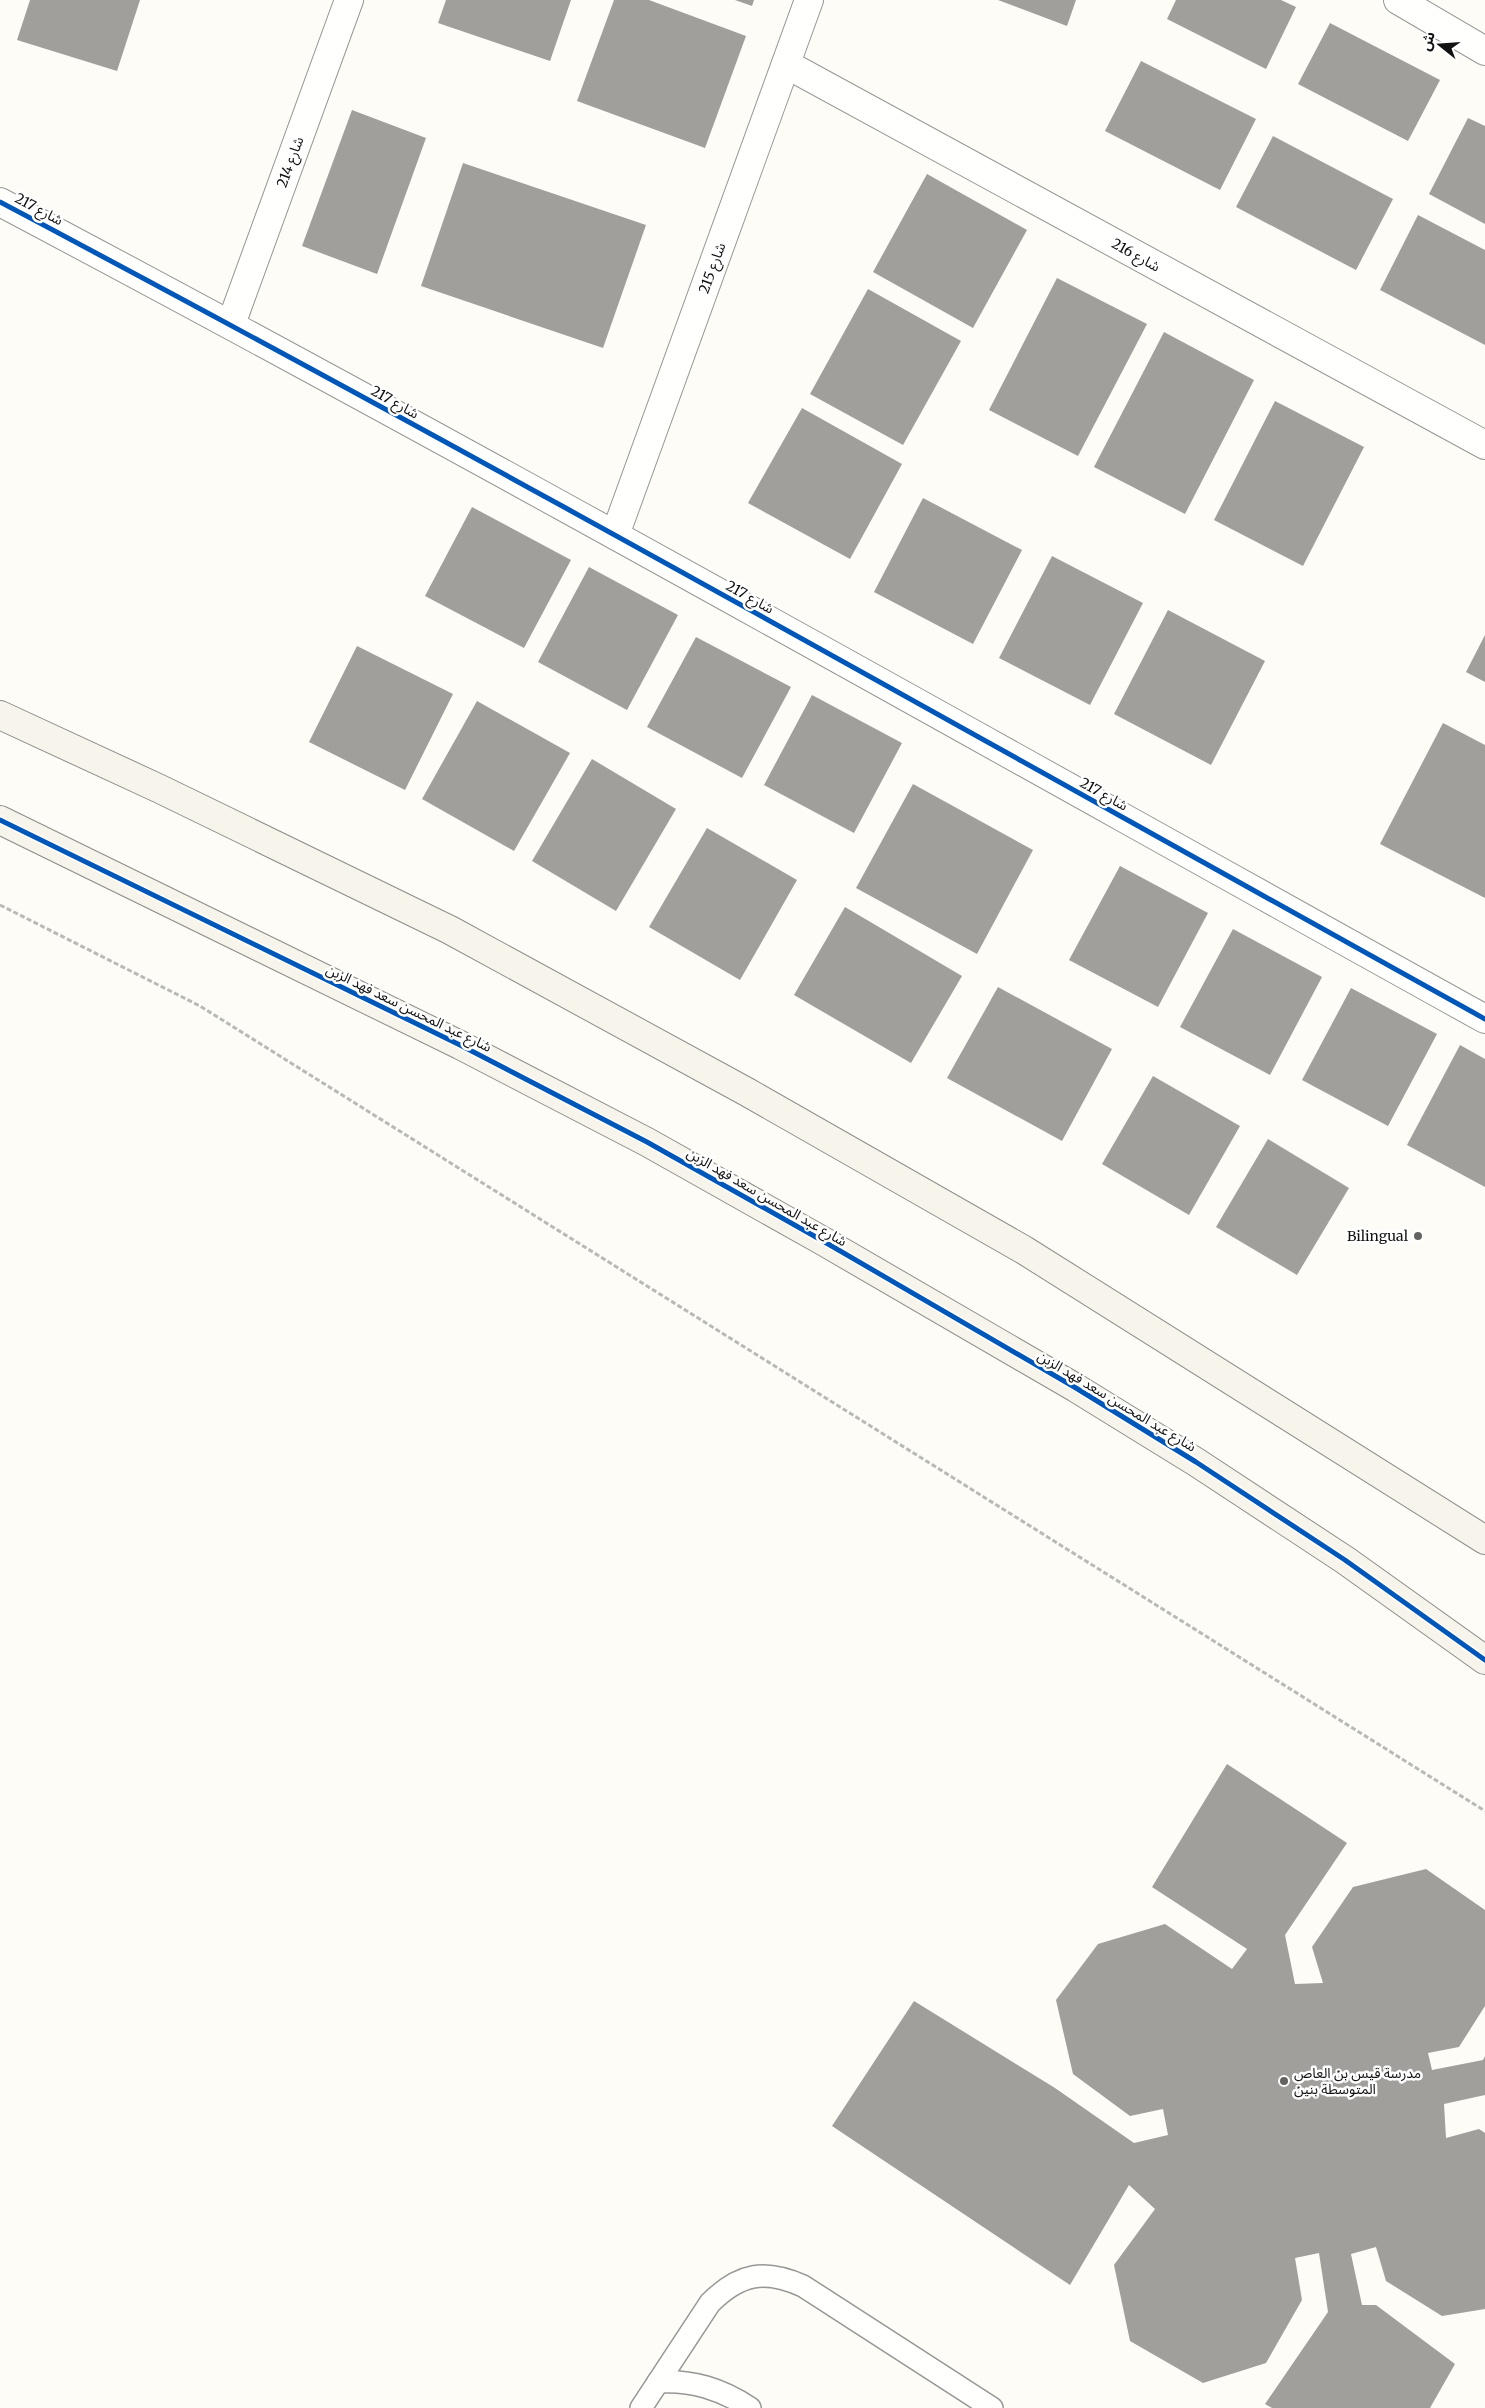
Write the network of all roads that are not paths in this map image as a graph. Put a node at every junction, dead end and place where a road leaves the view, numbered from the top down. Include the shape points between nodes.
1 (349, 0) edge
2 (809, 0) edge
3 (1398, 0) edge
4 (1485, 51) edge
5 (786, 64) junction
6 (0, 202) edge
7 (231, 324) junction
8 (1485, 445) edge
9 (615, 535) junction
10 (0, 716) edge
11 (0, 820) edge
12 (1485, 1020) edge
13 (1483, 1538) edge
14 (1485, 1660) edge
15 (658, 2382) junction
16 (640, 2408) edge
17 (750, 2408) edge
18 (992, 2408) edge

1 - 7 street, شارع 214
2 - 5 street, شارع 215
3 - 4 street
5 - 8 street, شارع 216
5 - 9 street, شارع 215
6 - 7 street, شارع 217
7 - 9 street, شارع 217
9 - 12 street, شارع 217
10 - 13 street via 151,784 450,930 747,1092 1024,1250
11 - 14 street, شارع عبد المحسن سعد فهد الزبن via 460,1045 647,1142 815,1236 1196,1462 1345,1560
15 - 16 lane
15 - 17 lane via 699,2384
15 - 18 lane via 710,2303 725,2288 744,2278 764,2275 784,2277 803,2286

